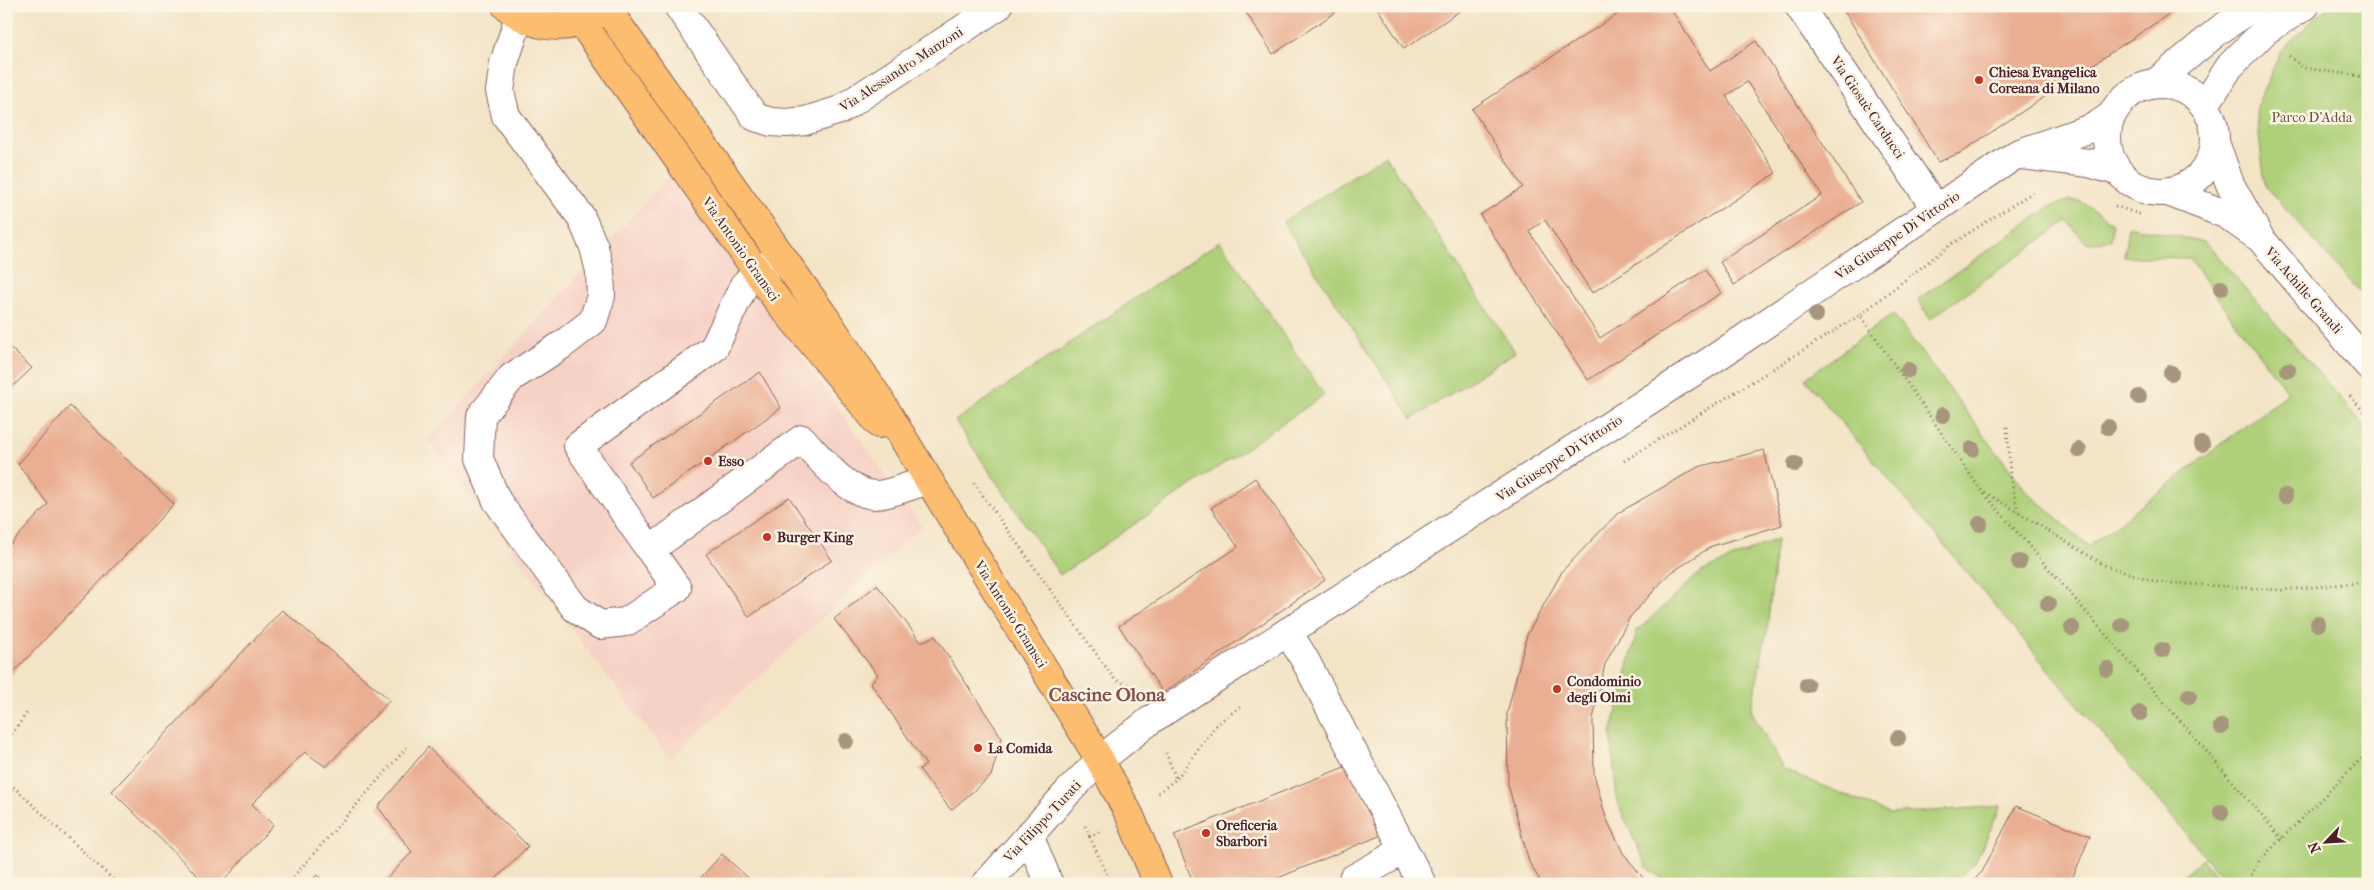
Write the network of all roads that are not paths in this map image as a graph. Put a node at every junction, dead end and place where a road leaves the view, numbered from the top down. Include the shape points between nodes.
1 (678, 6) edge
2 (998, 6) edge
3 (1800, 6) edge
4 (2254, 6) edge
5 (2305, 6) edge
6 (607, 7) edge
7 (512, 12) edge
8 (575, 14) edge
9 (2154, 84) junction
10 (2205, 106) junction
11 (2111, 116) junction
12 (2215, 142) junction
13 (2017, 154) junction
14 (2117, 171) junction
15 (2168, 192) junction
16 (1936, 209) junction
17 (2260, 238) junction
18 (781, 256) junction
19 (757, 272) junction
20 (2368, 365) edge
21 (928, 480) junction
22 (650, 550) junction
23 (1288, 632) junction
24 (1100, 760) junction
25 (1029, 835) junction
26 (1404, 850) junction
27 (986, 884) edge
28 (1049, 884) edge
29 (1158, 884) edge
30 (1355, 884) edge
31 (1422, 884) edge

1 - 2 street, Via Alessandro Manzoni via 755,117 787,123 840,110
3 - 16 street, Via Giosuè Carducci
4 - 9 street
5 - 10 street via 2266,30 2230,66
6 - 8 main road
6 - 18 main road, Via Antonio Gramsci
7 - 8 main road via 541,25 563,26
7 - 22 street via 500,91 506,116 581,217 596,255 601,296 593,321 512,377 481,416 479,459 497,501 575,608 600,625 626,622 677,588
8 - 19 main road, Via Antonio Gramsci
9 - 10 street via 2174,85 2191,93
9 - 11 street via 2137,89 2121,100
10 - 12 street via 2213,122
11 - 13 street, Via Giuseppe Di Vittorio via 2094,127
11 - 14 street via 2107,134 2109,154
12 - 15 street via 2211,159 2200,176 2185,187
12 - 17 street, Via Achille Grandi via 2230,184
13 - 14 street via 2089,163
13 - 16 street, Via Giuseppe Di Vittorio
14 - 15 street via 2138,187
15 - 17 street, Via Achille Grandi via 2225,214
16 - 23 street, Via Giuseppe Di Vittorio via 1715,358
17 - 20 street, Via Achille Grandi
18 - 19 street
18 - 21 main road, Via Antonio Gramsci via 876,394
19 - 21 main road, Via Antonio Gramsci via 844,385
19 - 22 street via 739,291 714,348 578,446
21 - 22 street via 877,495 865,493 833,473 802,439
21 - 24 main road, Via Antonio Gramsci
23 - 24 street, Via Giuseppe Di Vittorio via 1152,719
23 - 26 street
24 - 25 street, Via Filippo Turati
24 - 29 main road, Via Antonio Gramsci via 1130,816
25 - 27 street, Via Filippo Turati
25 - 28 street
26 - 30 street via 1353,879
26 - 31 street

